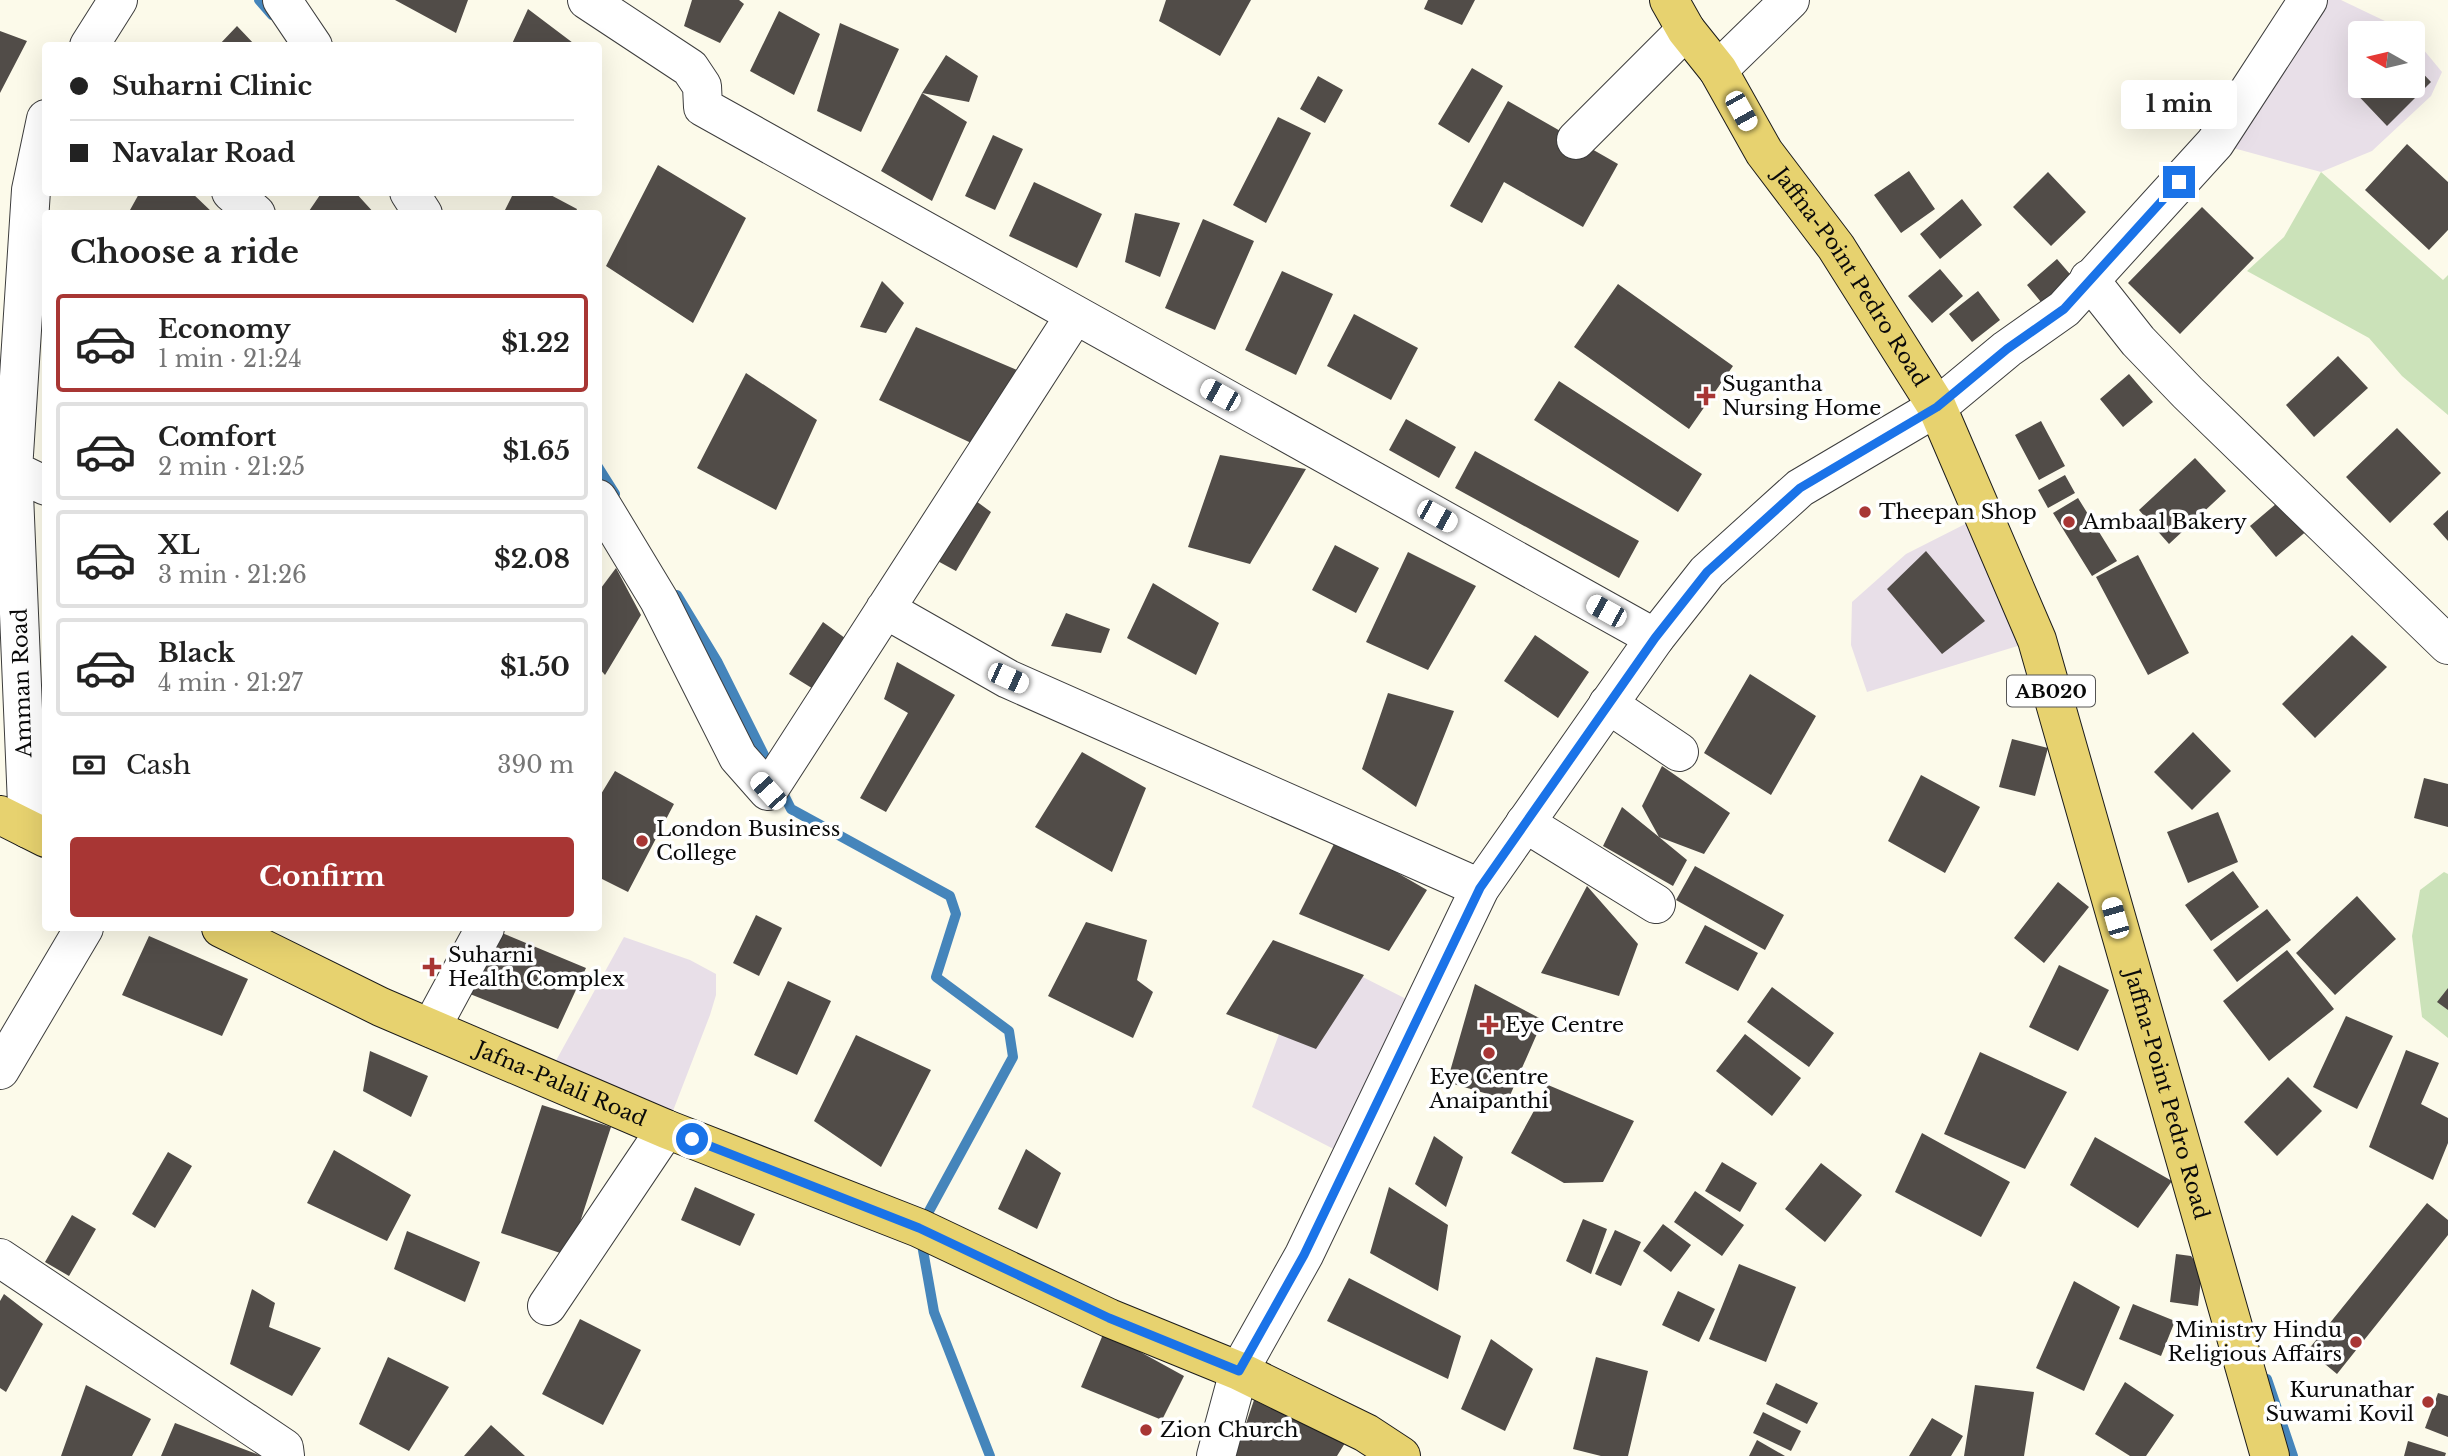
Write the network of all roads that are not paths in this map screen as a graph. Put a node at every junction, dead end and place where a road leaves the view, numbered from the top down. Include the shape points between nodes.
1 (118, 0) edge
2 (282, 0) edge
3 (587, 0) edge
4 (1790, 0) edge
5 (2308, 0) edge
6 (1677, 15) edge
7 (92, 42) edge
8 (310, 42) edge
9 (1718, 70) junction
10 (42, 138) edge
11 (1576, 139) dead end
12 (236, 196) edge
13 (251, 210) edge
14 (2089, 279) junction
15 (35, 284) edge
16 (1075, 314) junction
17 (1937, 407) junction
18 (8, 412) edge
19 (29, 478) edge
20 (602, 506) edge
21 (886, 608) junction
22 (1655, 638) junction
23 (2448, 645) edge
24 (1608, 704) junction
25 (1679, 752) dead end
26 (1525, 823) junction
27 (24, 827) edge
28 (1480, 888) junction
29 (1656, 904) dead end
30 (82, 931) edge
31 (228, 931) edge
32 (483, 931) edge
33 (431, 1028) junction
34 (0, 1070) edge
35 (666, 1129) junction
36 (0, 1258) edge
37 (547, 1306) dead end
38 (1239, 1371) junction
39 (285, 1456) edge
40 (1216, 1456) edge
41 (1401, 1456) edge
42 (2270, 1456) edge

1 - 7 street
2 - 8 street
3 - 16 street via 690,68 702,86 703,107
4 - 9 street
5 - 14 street via 2215,143
6 - 9 main road, Jaffna-Point Pedro Road / AB020
6 - 11 street
9 - 17 main road, Jaffna-Point Pedro Road / AB020 via 1764,152 1836,247
10 - 15 street, Amman Road via 31,190
12 - 13 street
14 - 17 street via 2064,309
14 - 23 street via 2138,341 2188,393
15 - 18 street, Amman Road
16 - 21 street
16 - 22 street
17 - 22 street via 1800,488 1707,572
17 - 42 main road, Jaffna-Point Pedro Road / AB020 via 2037,640
18 - 19 street, Amman Road
19 - 27 street, Amman Road
20 - 21 street via 659,600 738,757 768,791
21 - 28 street via 1008,678
22 - 24 street
24 - 25 street
24 - 26 street
26 - 28 street
26 - 29 street
28 - 38 street via 1304,1255
30 - 34 street
31 - 33 main road, Jafna-Palali Road
32 - 33 street
33 - 35 main road, Jafna-Palali Road
35 - 37 street
35 - 38 main road, Jafna-Palali Road via 919,1228 1109,1318
36 - 39 street via 284,1448
38 - 40 street
38 - 41 main road, Jafna-Palali Road via 1366,1433

